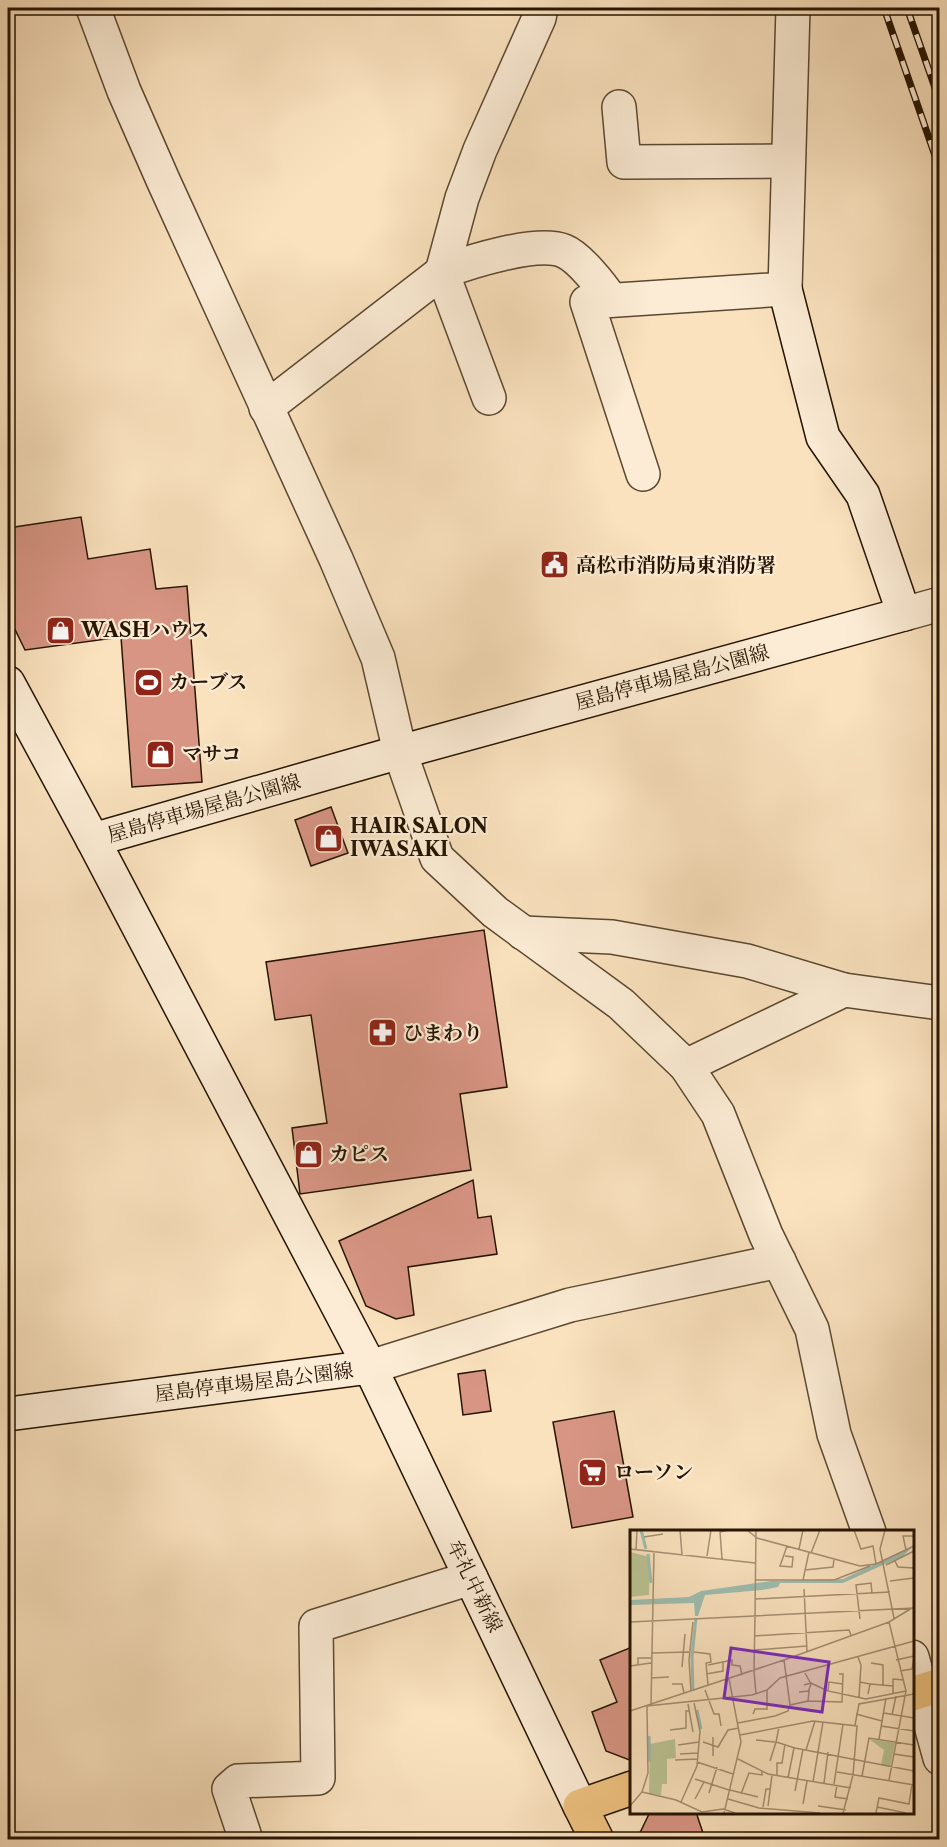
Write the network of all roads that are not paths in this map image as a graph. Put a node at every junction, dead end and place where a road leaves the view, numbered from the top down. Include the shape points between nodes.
1 (93, 8) edge
2 (541, 8) edge
3 (793, 8) edge
4 (619, 107) dead end
5 (788, 161) junction
6 (442, 272) junction
7 (785, 289) junction
8 (611, 300) junction
9 (489, 398) dead end
10 (266, 408) junction
11 (644, 474) dead end
12 (939, 604) edge
13 (904, 614) junction
14 (8, 683) edge
15 (400, 752) junction
16 (93, 840) junction
17 (524, 933) junction
18 (844, 990) junction
19 (939, 1003) edge
20 (686, 1066) junction
21 (779, 1261) junction
22 (370, 1367) junction
23 (8, 1414) edge
24 (867, 1530) edge
25 (471, 1578) junction
26 (914, 1662) edge
27 (924, 1690) edge
28 (939, 1758) edge
29 (630, 1789) edge
30 (580, 1806) junction
31 (246, 1839) edge
32 (597, 1839) edge

1 - 10 street via 123,91
2 - 6 street via 462,198
3 - 5 street
4 - 5 street via 624,162
5 - 7 street
6 - 8 street via 527,249 548,248 565,251 597,279
6 - 9 street
6 - 10 street
7 - 8 street
7 - 13 street via 823,437 863,495
8 - 11 street via 587,302
10 - 15 street via 378,658
12 - 13 street, 屋島停車場屋島公園線
13 - 15 street, 屋島停車場屋島公園線
14 - 16 street
15 - 16 street, 屋島停車場屋島公園線
15 - 17 street via 436,858
16 - 22 street, 屋島停車場屋島公園線
17 - 18 street via 612,937 747,961
17 - 20 street via 621,1004
18 - 19 street
18 - 20 street
20 - 21 street via 718,1114
21 - 22 street via 570,1305
21 - 24 street via 812,1329 834,1434
22 - 23 street, 屋島停車場屋島公園線
22 - 25 street, 牟礼中新線
25 - 30 street, 牟礼中新線
25 - 31 street via 316,1626 318,1778 238,1781 229,1789
26 - 27 street
27 - 28 street
29 - 30 main road
30 - 32 main road

